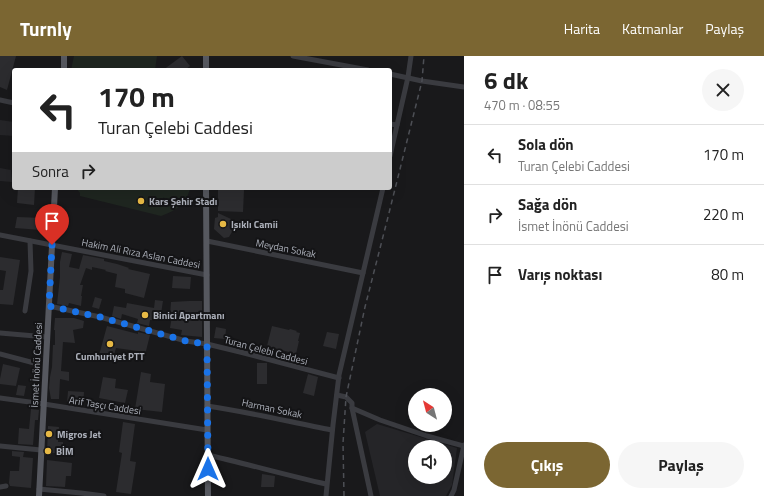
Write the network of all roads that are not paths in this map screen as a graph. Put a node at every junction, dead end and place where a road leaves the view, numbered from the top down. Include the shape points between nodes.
1 (64, 56) edge
2 (206, 56) edge
3 (293, 56) edge
4 (411, 56) edge
5 (64, 68) edge
6 (206, 68) edge
7 (357, 68) edge
8 (392, 74) edge
9 (408, 78) junction
10 (464, 87) edge
11 (0, 100) edge
12 (12, 103) edge
13 (392, 124) edge
14 (397, 125) junction
15 (392, 147) edge
16 (55, 190) edge
17 (206, 190) edge
18 (383, 190) edge
19 (0, 235) edge
20 (30, 240) junction
21 (207, 241) junction
22 (52, 245) junction
23 (363, 273) junction
24 (207, 276) junction
25 (49, 306) junction
26 (25, 311) dead end
27 (0, 334) edge
28 (47, 337) junction
29 (207, 344) junction
30 (0, 354) edge
31 (38, 364) dead end
32 (339, 378) junction
33 (336, 395) junction
34 (0, 398) edge
35 (44, 404) junction
36 (207, 406) junction
37 (352, 408) junction
38 (207, 430) junction
39 (332, 430) junction
40 (0, 446) edge
41 (464, 446) edge
42 (41, 450) junction
43 (208, 455) junction
44 (326, 484) junction
45 (39, 493) edge
46 (104, 496) edge
47 (208, 496) edge
48 (326, 496) edge
49 (371, 496) edge
50 (451, 496) edge

1 - 5 main road
2 - 6 main road
3 - 7 street
4 - 9 street
8 - 9 street
9 - 10 street
9 - 14 street
11 - 12 street
13 - 14 street
14 - 15 street
16 - 22 main road, İsmet İnönü Caddesi
17 - 21 main road
18 - 23 street
19 - 20 street, Hakim Ali Rıza Aslan Caddesi
20 - 22 street, Hakim Ali Rıza Aslan Caddesi
20 - 26 street via 31,271
21 - 23 street, Meydan Sokak
21 - 24 main road
22 - 24 street, Hakim Ali Rıza Aslan Caddesi
22 - 25 main road, İsmet İnönü Caddesi
23 - 32 street
24 - 29 main road
25 - 28 main road, İsmet İnönü Caddesi
25 - 29 street, Turan Çelebi Caddesi
27 - 28 street
28 - 35 main road, İsmet İnönü Caddesi
29 - 32 street, Turan Çelebi Caddesi
29 - 36 main road
30 - 31 street
32 - 33 street
33 - 37 street via 346,397 352,403
33 - 39 street
34 - 35 street, Arif Taşçı Caddesi
35 - 38 street, Arif Taşçı Caddesi
35 - 42 main road, İsmet İnönü Caddesi
36 - 38 main road
36 - 39 street, Harman Sokak
37 - 41 street via 427,436
37 - 49 street
38 - 43 main road
39 - 44 street
40 - 42 street
41 - 50 street
42 - 45 main road, İsmet İnönü Caddesi
43 - 44 street
43 - 47 main road
44 - 48 street
45 - 46 street

